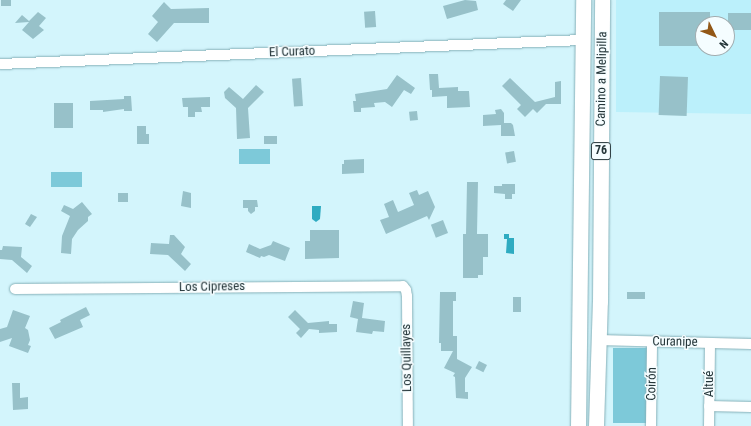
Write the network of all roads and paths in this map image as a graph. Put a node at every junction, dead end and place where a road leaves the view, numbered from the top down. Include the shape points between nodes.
1 (584, 0) edge
2 (602, 0) edge
3 (583, 40) junction
4 (0, 64) edge
5 (15, 289) dead end
6 (406, 290) joint
7 (598, 340) junction
8 (652, 342) junction
9 (710, 343) junction
10 (751, 344) edge
11 (709, 406) junction
12 (751, 407) edge
13 (408, 426) edge
14 (578, 426) edge
15 (596, 426) edge
16 (651, 426) edge
17 (709, 426) edge

1 - 3 main road, Camino a Melipilla / 76
2 - 7 main road, Camino a Melipilla / 76
3 - 4 street, El Curato
3 - 14 main road, Camino a Melipilla / 76
5 - 6 street, Los Cipreses via 400,285
6 - 13 street, Los Quillayes
7 - 8 street, Curanipe
7 - 15 main road, 76
8 - 9 street, Curanipe
8 - 16 street, Coirón
9 - 10 street, Curanipe
9 - 11 street, Altué
11 - 12 street
11 - 17 street, Altué

